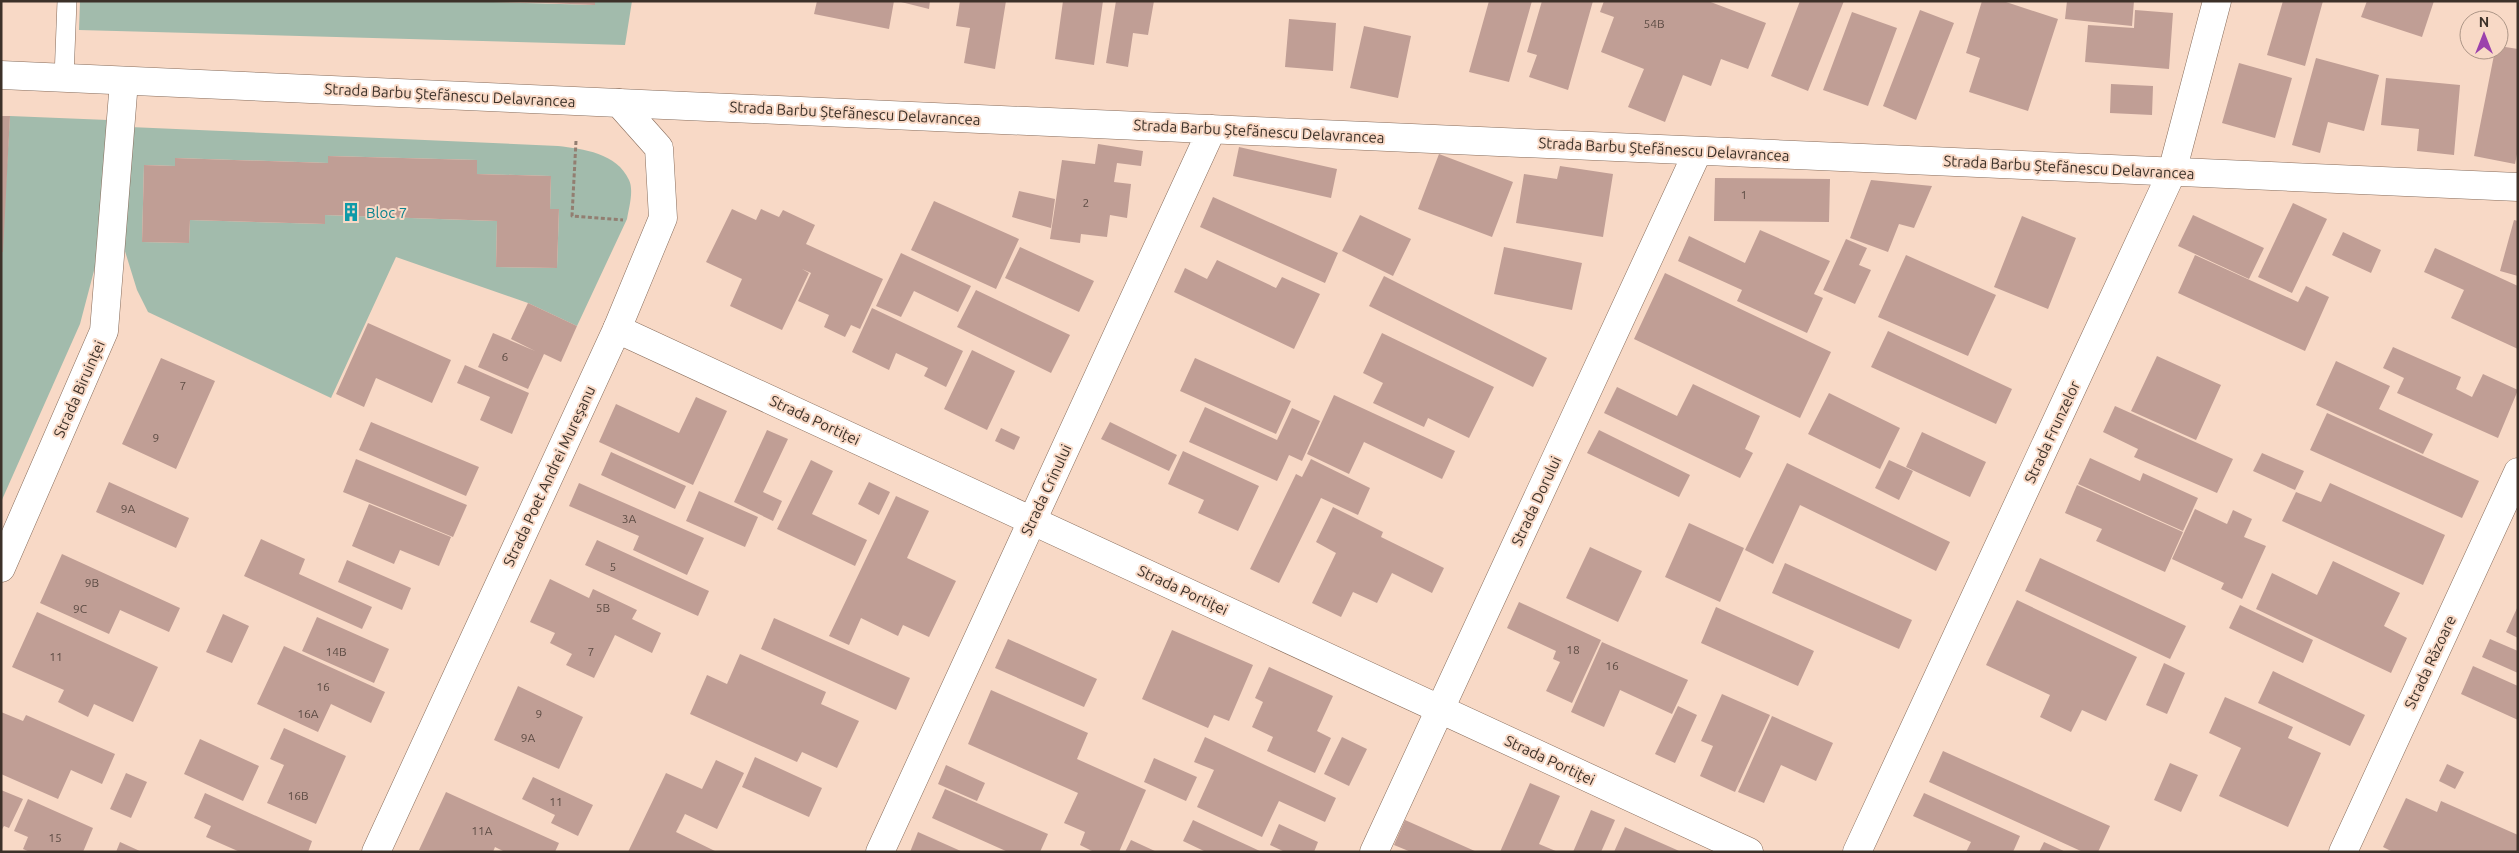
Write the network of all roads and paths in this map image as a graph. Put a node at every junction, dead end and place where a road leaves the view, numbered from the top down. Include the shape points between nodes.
1 (67, 1) edge
2 (2217, 1) edge
3 (1, 75) edge
4 (64, 78) junction
5 (124, 81) junction
6 (619, 103) junction
7 (1212, 129) junction
8 (576, 141) dead end
9 (1698, 151) junction
10 (2172, 172) junction
11 (2518, 187) edge
12 (627, 221) dead end
13 (617, 329) junction
14 (2518, 472) edge
15 (1032, 521) junction
16 (3, 559) edge
17 (1440, 709) junction
18 (376, 852) edge
19 (880, 852) edge
20 (1374, 852) edge
21 (1749, 852) edge
22 (1857, 852) edge
23 (2343, 852) edge

1 - 4 lane
2 - 10 street, Strada Frunzelor
3 - 4 street, Strada Barbu Ștefănescu Delavrancea
4 - 5 street, Strada Barbu Ștefănescu Delavrancea
5 - 6 street, Strada Barbu Ștefănescu Delavrancea
5 - 16 street, Strada Biruinței via 104,331
6 - 7 street, Strada Barbu Ștefănescu Delavrancea
6 - 13 street, Strada Poet Andrei Mureșanu via 659,148 663,218
7 - 9 street, Strada Barbu Ștefănescu Delavrancea
7 - 15 street, Strada Crinului
8 - 12 path via 572,216
9 - 10 street, Strada Barbu Ștefănescu Delavrancea
9 - 17 street, Strada Dorului
10 - 11 street, Strada Barbu Ștefănescu Delavrancea
10 - 22 street, Strada Frunzelor
13 - 15 street, Strada Portiței
13 - 18 street, Strada Poet Andrei Mureșanu
14 - 23 street, Strada Răzoare
15 - 17 street, Strada Portiței
15 - 19 street, Strada Crinului
17 - 20 street, Strada Dorului
17 - 21 street, Strada Portiței

